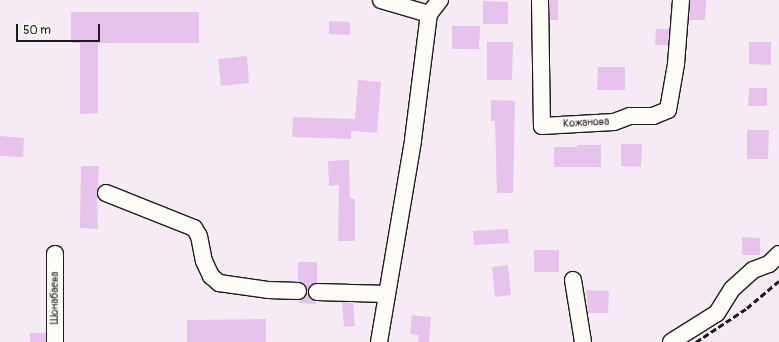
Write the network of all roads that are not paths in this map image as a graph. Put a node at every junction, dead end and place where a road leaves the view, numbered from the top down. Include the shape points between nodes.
1 (381, 0) edge
2 (440, 0) edge
3 (540, 0) edge
4 (681, 0) edge
5 (429, 14) junction
6 (106, 193) dead end
7 (54, 254) dead end
8 (779, 254) edge
9 (573, 280) dead end
10 (298, 291) dead end
11 (317, 292) dead end
12 (387, 294) junction
13 (55, 342) edge
14 (379, 342) edge
15 (583, 342) edge
16 (672, 342) edge

1 - 5 street
2 - 5 street
3 - 4 street, Кожанова via 542,126 614,122 630,116 653,116 668,110 676,64
5 - 12 street via 413,140
6 - 10 street via 194,228 199,236 204,261 211,276 219,283 268,290
7 - 13 street, Шонабаева
8 - 16 street via 769,264 753,270 732,289 717,313
9 - 15 street
11 - 12 street
12 - 14 street

